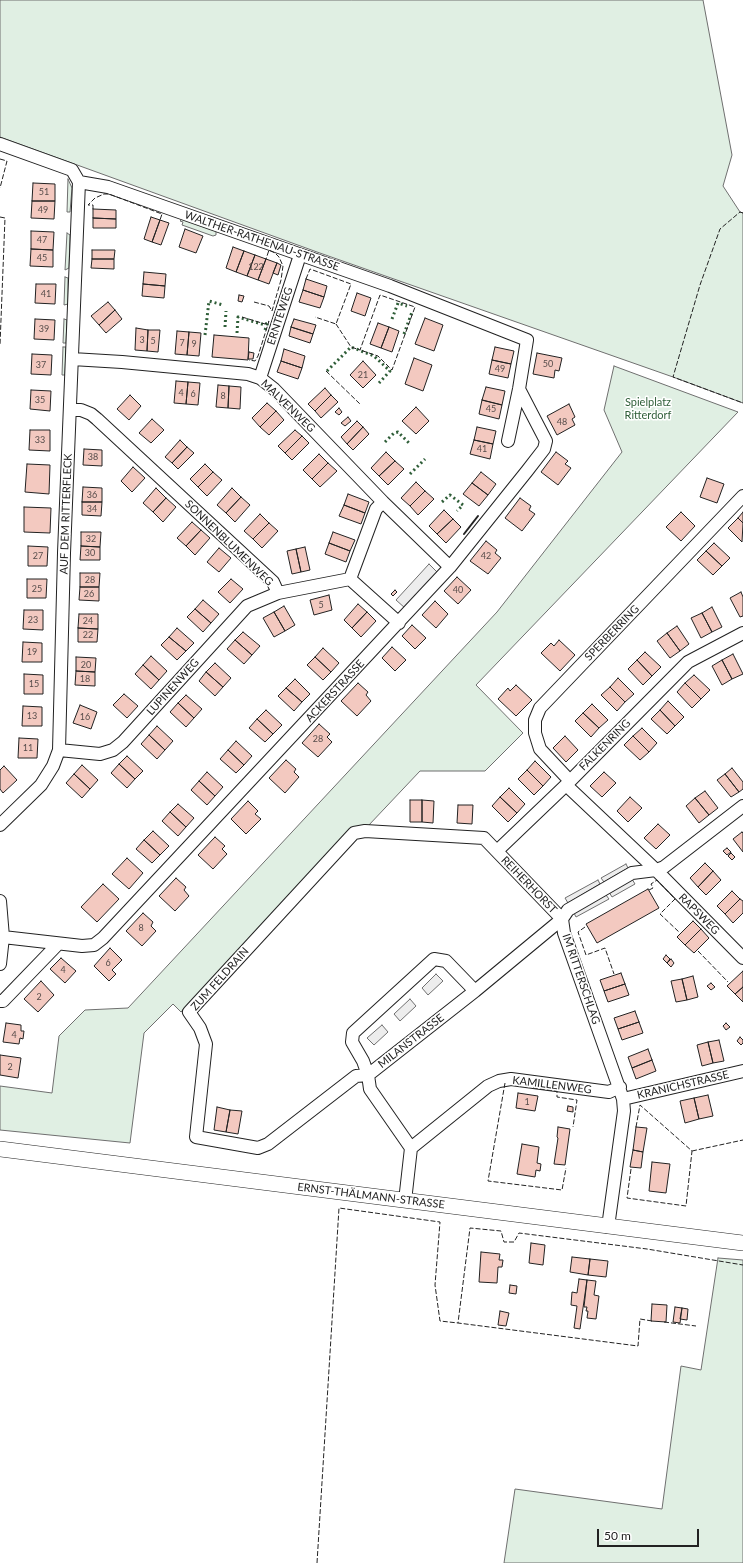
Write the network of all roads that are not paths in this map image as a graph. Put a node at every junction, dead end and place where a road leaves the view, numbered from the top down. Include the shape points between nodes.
1 (0, 144) edge
2 (79, 182) junction
3 (300, 255) junction
4 (72, 359) junction
5 (260, 378) junction
6 (519, 389) junction
7 (70, 410) junction
8 (508, 441) dead end
9 (743, 496) edge
10 (383, 502) junction
11 (450, 568) junction
12 (350, 579) junction
13 (278, 593) junction
14 (399, 623) junction
15 (743, 634) edge
16 (59, 750) junction
17 (568, 783) junction
18 (743, 806) edge
19 (0, 825) edge
20 (497, 851) junction
21 (656, 870) junction
22 (0, 901) edge
23 (562, 919) junction
24 (3, 937) junction
25 (58, 944) junction
26 (743, 958) edge
27 (0, 964) edge
28 (475, 991) junction
29 (0, 1001) edge
30 (743, 1071) edge
31 (368, 1075) junction
32 (621, 1093) junction
33 (411, 1148) junction
34 (0, 1149) edge
35 (405, 1201) junction
36 (608, 1227) junction
37 (743, 1243) edge

1 - 2 street via 72,170
2 - 3 street, WALTHER-RATHENAU-STRASSE via 108,187
2 - 4 street, AUF DEM RITTERFLECK
3 - 5 street, ERNTEWEG
3 - 6 street, WALTHER-RATHENAU-STRASSE via 390,286 527,340
4 - 5 street, MALVENWEG via 248,374
4 - 7 street, AUF DEM RITTERFLECK
5 - 10 street, MALVENWEG via 274,389
6 - 8 street
6 - 11 street, ACKERSTRASSE via 546,441 544,449
7 - 13 street, SONNENBLUMENWEG via 82,410 97,419 273,582
7 - 16 street, AUF DEM RITTERFLECK
9 - 17 street, SPERBERRING via 540,708 535,720 535,733 540,749
10 - 11 street, MALVENWEG
10 - 12 street via 376,509
11 - 14 street, ACKERSTRASSE
12 - 13 street, SONNENBLUMENWEG
12 - 14 street
13 - 16 street, LUPINENWEG via 247,606 113,750 100,754
14 - 25 street, ACKERSTRASSE via 103,938 94,944 82,946
15 - 17 street, FALKENRING via 688,662
16 - 19 street, AUF DEM RITTERFLECK via 41,785
17 - 20 street, REIHERHORST
17 - 21 street
18 - 21 street, IM RITTERSCHLAG via 674,860
20 - 23 street, REIHERHORST
20 - 31 street, ZUM FELDRAIN via 484,838 365,831 354,833 189,1012 200,1028 206,1044 196,1136 258,1148 264,1146 356,1076
21 - 23 street, IM RITTERSCHLAG via 632,873 568,910
21 - 26 street, RAPSWEG
22 - 24 street
23 - 28 street, MILANSTRASSE
23 - 32 street, IM RITTERSCHLAG via 564,934
24 - 25 street, ACKERSTRASSE
24 - 27 street
25 - 29 street
28 - 31 street, MILANSTRASSE
28 - 31 street via 446,961 434,959 353,1033 352,1042
30 - 32 street, KRANICHSTRASSE
31 - 33 street, MILANSTRASSE via 370,1089
32 - 33 street, KAMILLENWEG via 511,1079 499,1081 488,1086
32 - 36 street, IM RITTERSCHLAG via 624,1111
33 - 35 street
34 - 35 street, ERNST-THÄLMANN-STRASSE
35 - 36 street, ERNST-THÄLMANN-STRASSE
36 - 37 street, ERNST-THÄLMANN-STRASSE

